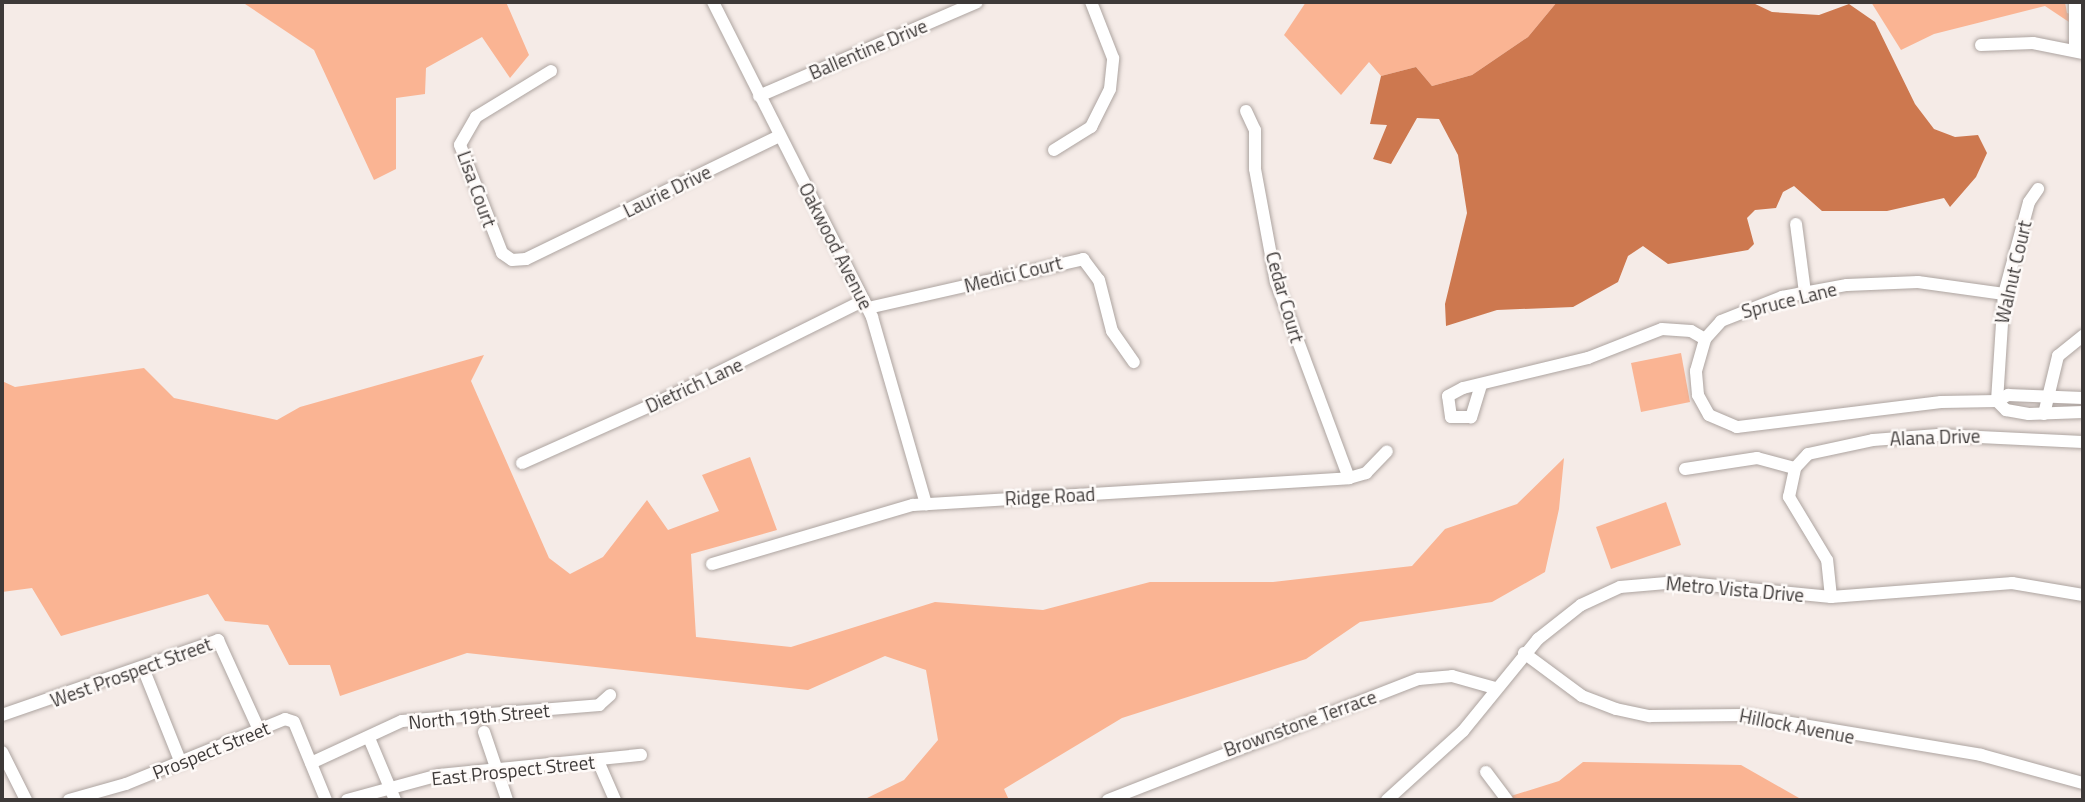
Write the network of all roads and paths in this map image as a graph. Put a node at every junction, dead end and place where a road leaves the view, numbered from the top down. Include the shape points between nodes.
1 (713, 2) edge
2 (977, 2) edge
3 (1091, 2) edge
4 (2074, 2) edge
5 (1981, 45) dead end
6 (2079, 51) edge
7 (551, 71) dead end
8 (759, 96) junction
9 (1246, 111) dead end
10 (779, 136) junction
11 (1054, 150) dead end
12 (2038, 189) dead end
13 (1796, 224) dead end
14 (554, 245) joint
15 (1805, 292) junction
16 (2004, 294) junction
17 (866, 304) junction
18 (2083, 335) edge
19 (1705, 339) junction
20 (1134, 362) dead end
21 (1481, 385) dead end
22 (2083, 398) edge
23 (2046, 399) junction
24 (1997, 401) junction
25 (2083, 411) edge
26 (2045, 414) junction
27 (2083, 442) edge
28 (1387, 451) dead end
29 (522, 463) dead end
30 (1795, 468) junction
31 (1685, 469) dead end
32 (1349, 478) junction
33 (926, 504) junction
34 (712, 564) dead end
35 (2083, 596) edge
36 (1831, 597) junction
37 (1524, 653) junction
38 (143, 668) junction
39 (1495, 688) junction
40 (610, 695) dead end
41 (2, 715) edge
42 (259, 730) junction
43 (484, 732) dead end
44 (369, 738) junction
45 (2, 752) edge
46 (641, 755) dead end
47 (598, 761) junction
48 (181, 763) junction
49 (310, 763) junction
50 (496, 770) junction
51 (1486, 772) dead end
52 (2083, 783) edge
53 (390, 786) junction
54 (26, 800) edge
55 (69, 800) edge
56 (326, 800) edge
57 (347, 800) edge
58 (396, 800) edge
59 (507, 800) edge
60 (615, 800) edge
61 (1108, 800) edge
62 (1387, 800) edge
63 (1507, 800) edge

1 - 8 street, Oakwood Avenue
2 - 8 street, Ballentine Drive
3 - 11 street via 1113,58 1110,89 1091,127
4 - 6 street
5 - 6 street via 2033,43
7 - 14 street, Lisa Court via 476,117 460,145 502,253 519,260
8 - 10 street, Oakwood Avenue
9 - 32 street, Cedar Court via 1255,130 1255,169 1276,282
10 - 14 street, Laurie Drive
10 - 17 street, Oakwood Avenue
12 - 16 street, Walnut Court via 2029,202
13 - 15 street
15 - 16 street, Spruce Lane via 1918,282
15 - 19 street, Spruce Lane via 1731,314
16 - 24 street, Walnut Court
17 - 20 street, Medici Court via 1083,259 1099,280 1112,331
17 - 29 street, Dietrich Lane
17 - 33 street, Oakwood Avenue
18 - 23 street via 2058,356
19 - 21 street via 1691,331 1662,329 1588,358
19 - 24 street via 1697,360 1698,395 1709,415 1728,426 1941,402
22 - 23 street
23 - 24 street via 2008,395
23 - 26 street
24 - 26 street via 2006,410
25 - 26 street
27 - 30 street, Alana Drive via 1987,435 1889,438 1816,450
28 - 32 street, Ridge Road via 1366,473
30 - 31 street via 1757,458
30 - 36 street via 1789,497 1827,560
32 - 33 street, Ridge Road
33 - 34 street, Ridge Road
35 - 36 street, Metro Vista Drive via 2012,583
36 - 37 street, Metro Vista Drive via 1678,582 1632,585 1581,605
37 - 39 street, Metro Vista Drive
37 - 52 street, Hillock Avenue via 1582,696 1627,712 1744,715 1981,755
38 - 41 street, West Prospect Street
38 - 42 street, West Prospect Street via 220,640
38 - 48 street
39 - 61 street, Brownstone Terrace via 1452,676 1419,679
39 - 62 street, Metro Vista Drive via 1463,731
40 - 44 street, North 19th Street via 599,705 402,721
42 - 48 street, Prospect Street
42 - 49 street, Prospect Street via 291,720
43 - 50 street
44 - 49 street, North 19th Street
44 - 53 street
45 - 54 street
46 - 47 street, East Prospect Street
47 - 50 street, East Prospect Street
47 - 60 street
48 - 55 street, Prospect Street
49 - 56 street
50 - 53 street, East Prospect Street
50 - 59 street
51 - 63 street
53 - 57 street, East Prospect Street
53 - 58 street

